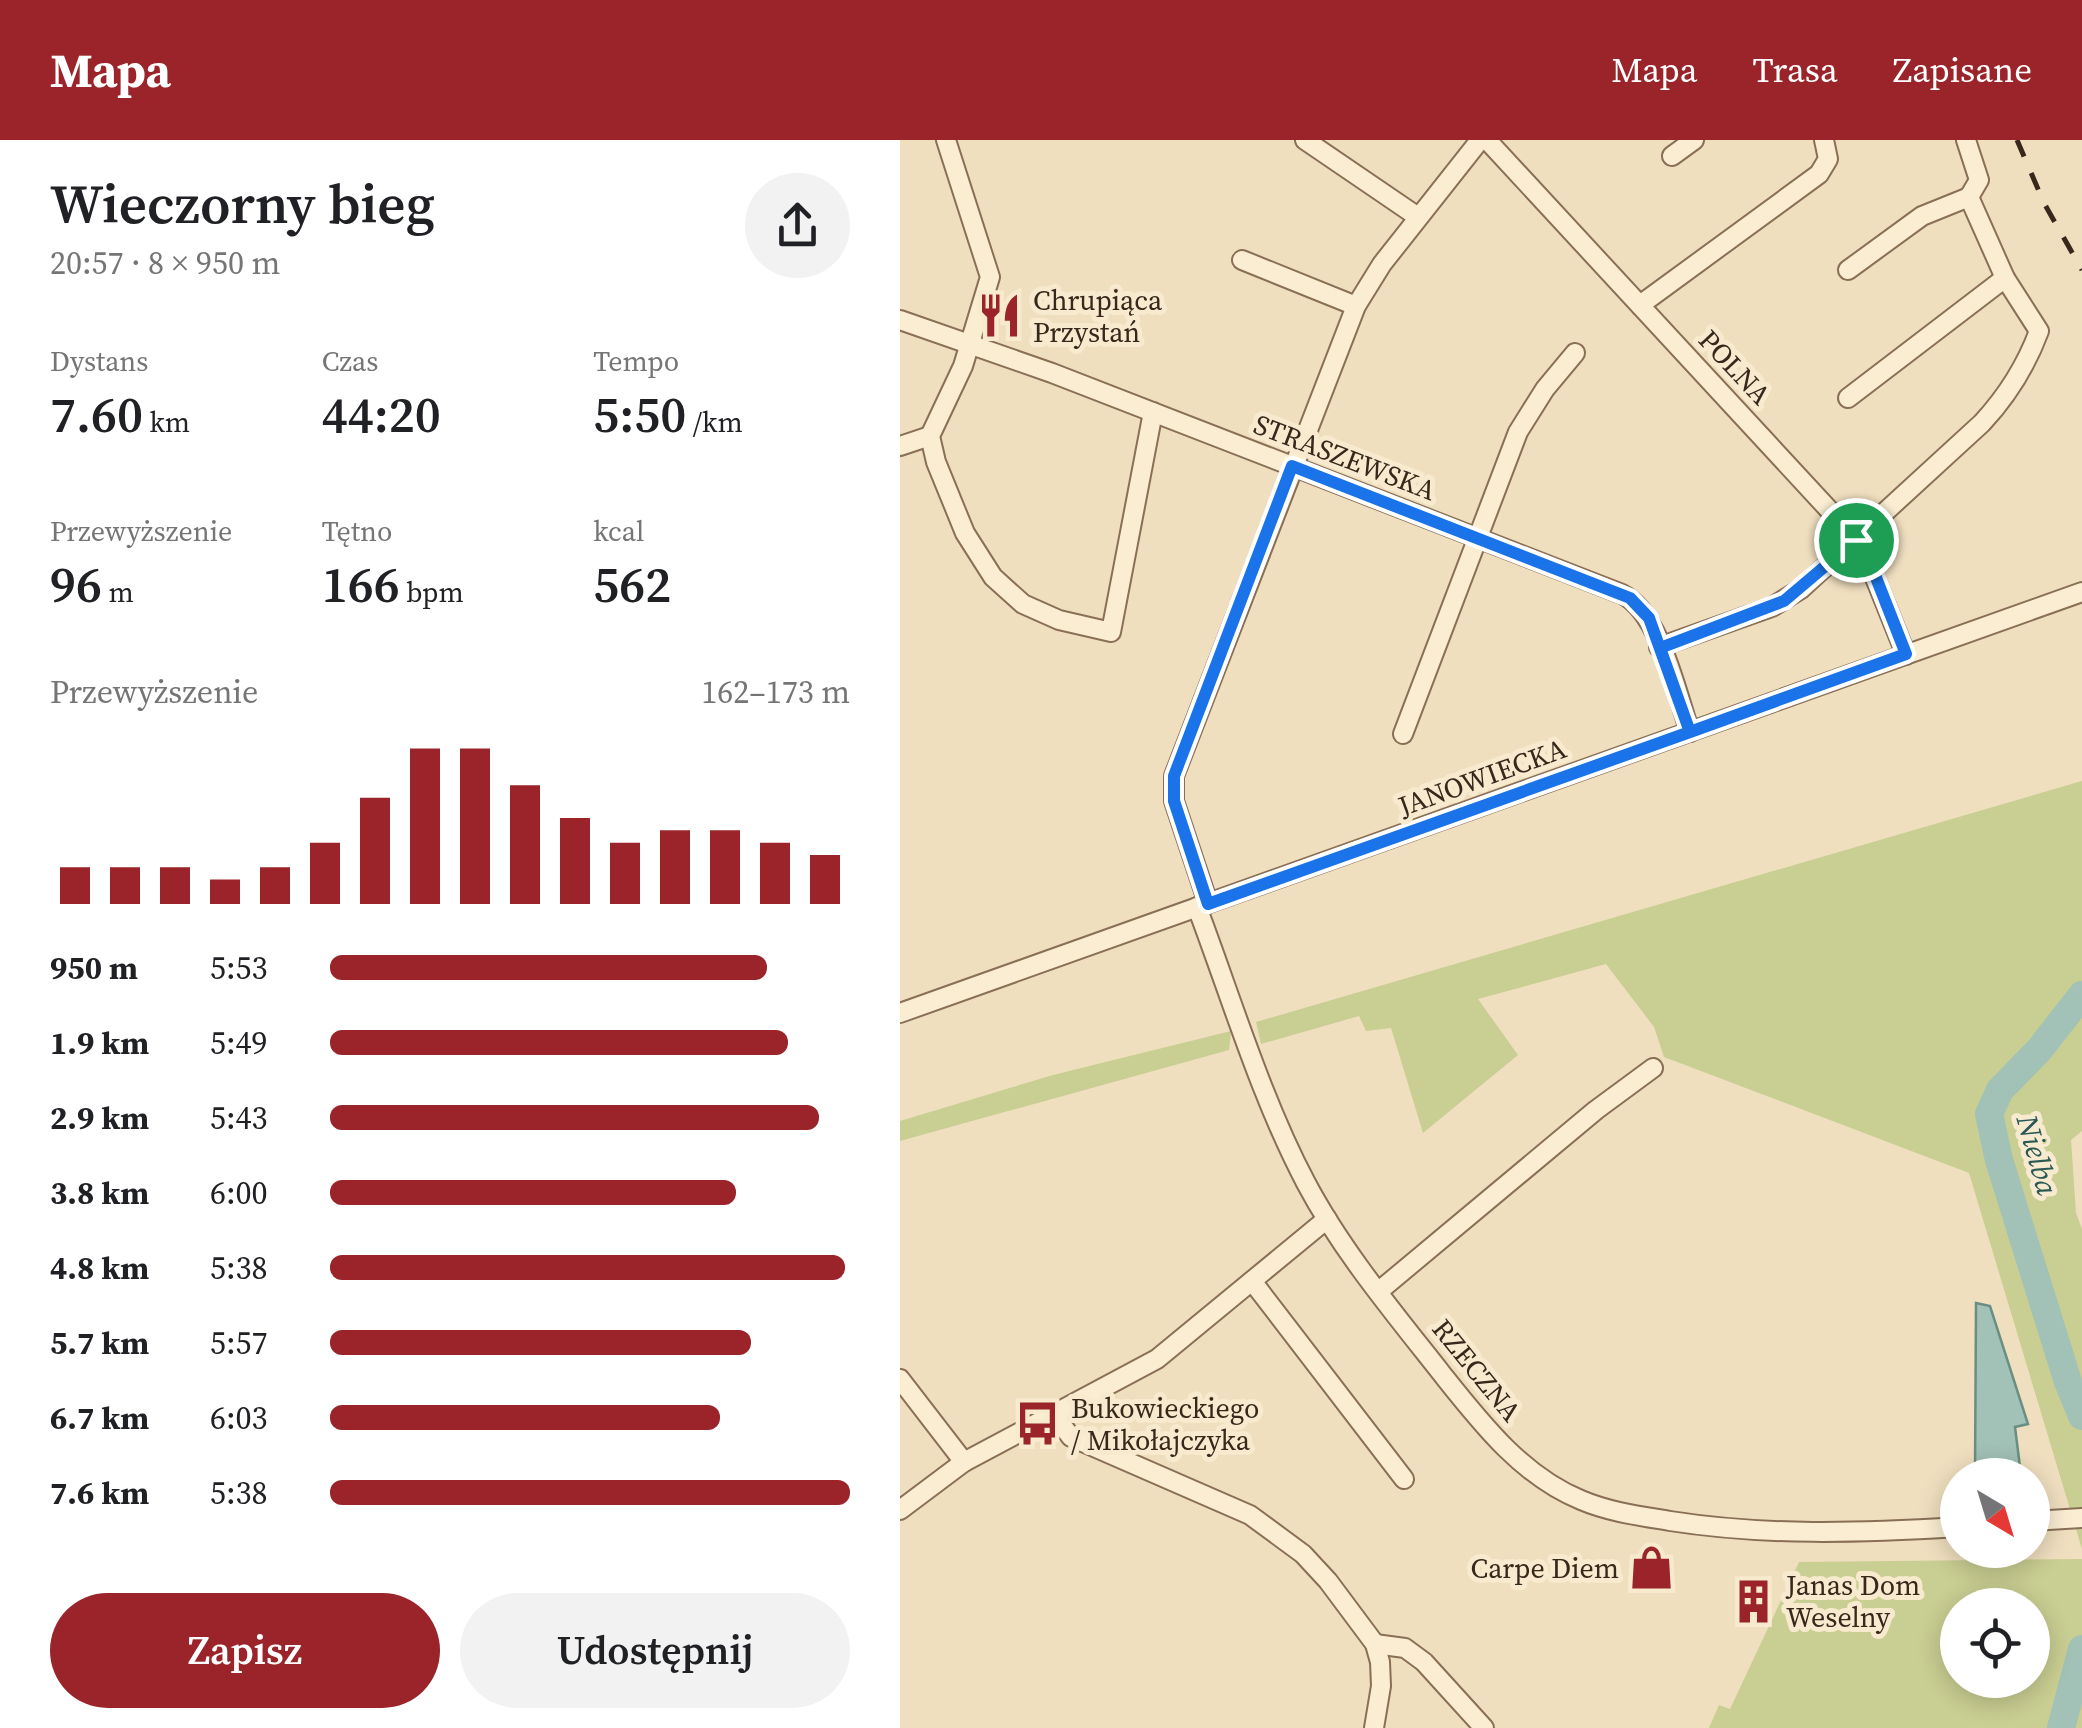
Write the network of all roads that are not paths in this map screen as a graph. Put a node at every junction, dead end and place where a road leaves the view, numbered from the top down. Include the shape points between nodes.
1 (946, 140) edge
2 (1306, 140) edge
3 (1483, 140) edge
4 (1694, 140) edge
5 (1824, 140) edge
6 (1966, 140) edge
7 (1672, 156) dead end
8 (1970, 197) junction
9 (1418, 217) junction
10 (1242, 260) dead end
11 (1848, 270) dead end
12 (2005, 278) junction
13 (1640, 304) junction
14 (1356, 306) junction
15 (900, 320) edge
16 (968, 345) junction
17 (1575, 353) dead end
18 (1848, 398) dead end
19 (1153, 412) junction
20 (930, 436) junction
21 (900, 446) edge
22 (1292, 466) junction
23 (1478, 538) junction
24 (1856, 540) junction
25 (2082, 592) edge
26 (1660, 648) junction
27 (1906, 654) junction
28 (1690, 732) junction
29 (1402, 734) dead end
30 (1202, 905) junction
31 (900, 1013) edge
32 (1653, 1068) dead end
33 (1327, 1219) junction
34 (1252, 1281) junction
35 (1379, 1291) junction
36 (900, 1379) edge
37 (1054, 1415) junction
38 (964, 1462) junction
39 (1404, 1479) dead end
40 (900, 1510) edge
41 (2082, 1518) edge
42 (2050, 1520) edge
43 (1940, 1527) edge
44 (1374, 1644) junction
45 (1374, 1728) edge
46 (1484, 1728) edge

1 - 16 street via 990,277
2 - 9 street
3 - 9 street, RZECZNA
3 - 13 street, POLNA
4 - 7 street
5 - 13 street via 1828,159 1819,174
6 - 8 street via 1979,180
8 - 11 street via 1922,216
8 - 12 street
9 - 14 street, RZECZNA
10 - 14 street
12 - 18 street
12 - 24 street via 2039,332 2026,362 1982,423
13 - 24 street, POLNA
14 - 22 street, RZECZNA
15 - 16 street, STRASZEWSKA
16 - 19 street, STRASZEWSKA
16 - 20 street
17 - 23 street via 1518,432
19 - 20 street via 1111,632 1023,604 993,578 965,533
19 - 22 street, STRASZEWSKA
20 - 21 street
22 - 23 street, STRASZEWSKA
22 - 30 street, RZECZNA via 1174,776 1174,801
23 - 26 street, STRASZEWSKA via 1630,598 1646,612
23 - 29 street
24 - 26 street via 1784,601
24 - 27 street, POLNA
25 - 27 street, JANOWIECKA
26 - 28 street, STRASZEWSKA
27 - 28 street, JANOWIECKA
28 - 30 street, JANOWIECKA
30 - 31 street, JANOWIECKA
30 - 33 street, RZECZNA via 1296,1164
32 - 35 street
33 - 34 street
33 - 35 street, RZECZNA
34 - 37 street via 1158,1359
34 - 39 street
35 - 43 street, RZECZNA via 1489,1431 1540,1478 1585,1502 1682,1523 1781,1533
36 - 38 street
37 - 38 street
37 - 44 street via 1071,1437 1264,1523 1322,1574
38 - 40 street
41 - 42 street
44 - 45 street via 1382,1686
44 - 46 street via 1405,1648 1424,1662

